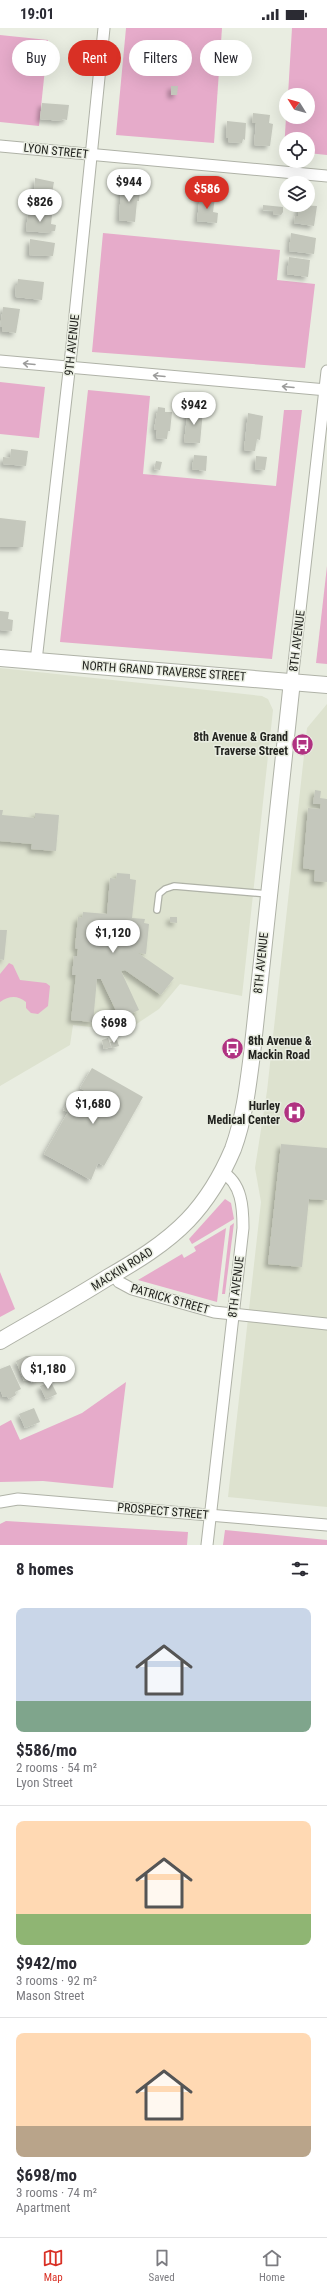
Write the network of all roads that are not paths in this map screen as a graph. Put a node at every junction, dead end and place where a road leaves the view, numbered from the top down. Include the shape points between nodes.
1 (104, 28) edge
2 (0, 146) edge
3 (91, 155) junction
4 (327, 176) edge
5 (0, 361) edge
6 (69, 368) junction
7 (327, 371) edge
8 (326, 390) edge
9 (0, 658) edge
10 (36, 661) junction
11 (292, 681) junction
12 (327, 685) edge
13 (268, 894) junction
14 (156, 910) dead end
15 (222, 1172) junction
16 (114, 1275) junction
17 (232, 1315) junction
18 (327, 1324) edge
19 (0, 1341) edge
20 (0, 1502) edge
21 (210, 1515) junction
22 (327, 1525) edge
23 (207, 1545) edge

1 - 3 street, 9TH AVENUE
2 - 3 street, LYON STREET
3 - 4 street, LYON STREET
3 - 6 street, 9TH AVENUE
6 -> 5 street
8 -> 6 street
6 - 10 street, 9TH AVENUE
7 - 8 street, 8TH AVENUE
8 - 11 street, 8TH AVENUE
9 - 10 street, NORTH GRAND TRAVERSE STREET
10 - 11 street, NORTH GRAND TRAVERSE STREET
11 - 12 street, NORTH GRAND TRAVERSE STREET
11 - 13 street, 8TH AVENUE
13 - 14 lane via 174,886 159,894
13 - 15 street, 8TH AVENUE via 246,1096 237,1137
15 - 16 street, MACKIN ROAD via 205,1200 181,1227 158,1246
15 - 17 street, 8TH AVENUE via 235,1183 243,1218
16 - 17 street, PATRICK STREET via 123,1285 136,1291
16 - 19 street, MACKIN ROAD
17 - 18 street, PATRICK STREET
17 - 21 street, 8TH AVENUE
20 - 21 street, PROSPECT STREET via 18,1499
21 - 22 street, PROSPECT STREET
21 - 23 street, 8TH AVENUE

